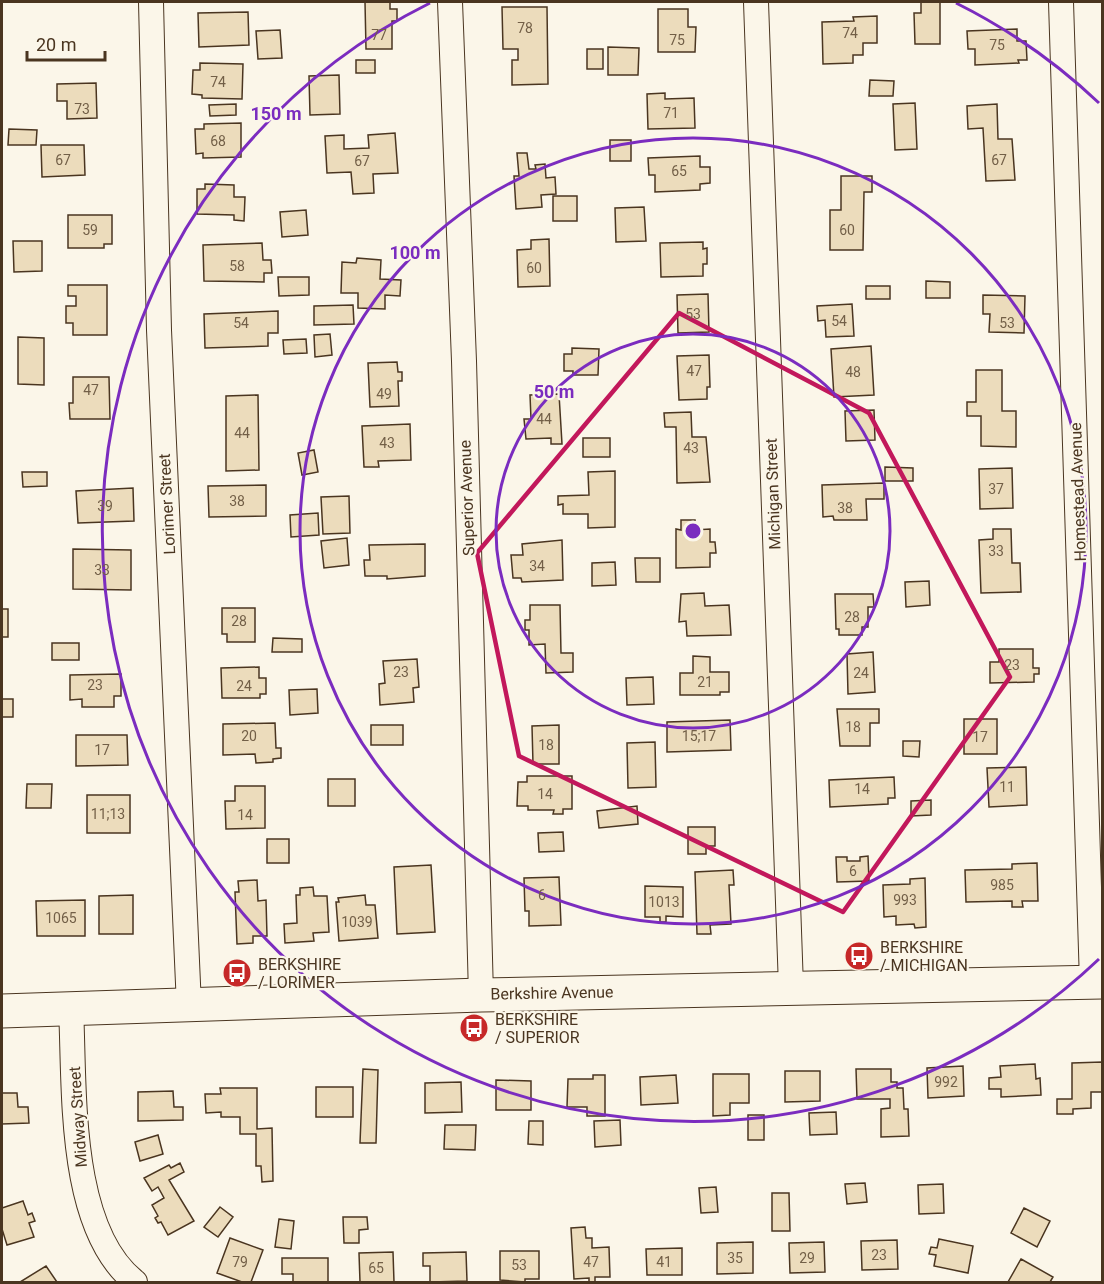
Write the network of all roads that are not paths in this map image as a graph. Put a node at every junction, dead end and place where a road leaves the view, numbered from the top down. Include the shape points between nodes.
1 (151, 2) edge
2 (450, 2) edge
3 (756, 2) edge
4 (1062, 2) edge
5 (1097, 982) edge
6 (791, 987) junction
7 (481, 995) junction
8 (189, 1006) junction
9 (71, 1008) junction
10 (2, 1011) edge
11 (135, 1282) edge

1 - 8 street, Lorimer Street via 159,330
2 - 7 street, Superior Avenue
3 - 6 street, Michigan Street
4 - 5 street, Homestead Avenue
5 - 6 main road, Berkshire Avenue
6 - 7 main road, Berkshire Avenue
7 - 8 main road, Berkshire Avenue
8 - 9 main road, Berkshire Avenue
9 - 10 main road, Berkshire Avenue
9 - 11 street, Midway Street via 78,1163 97,1232 125,1275

